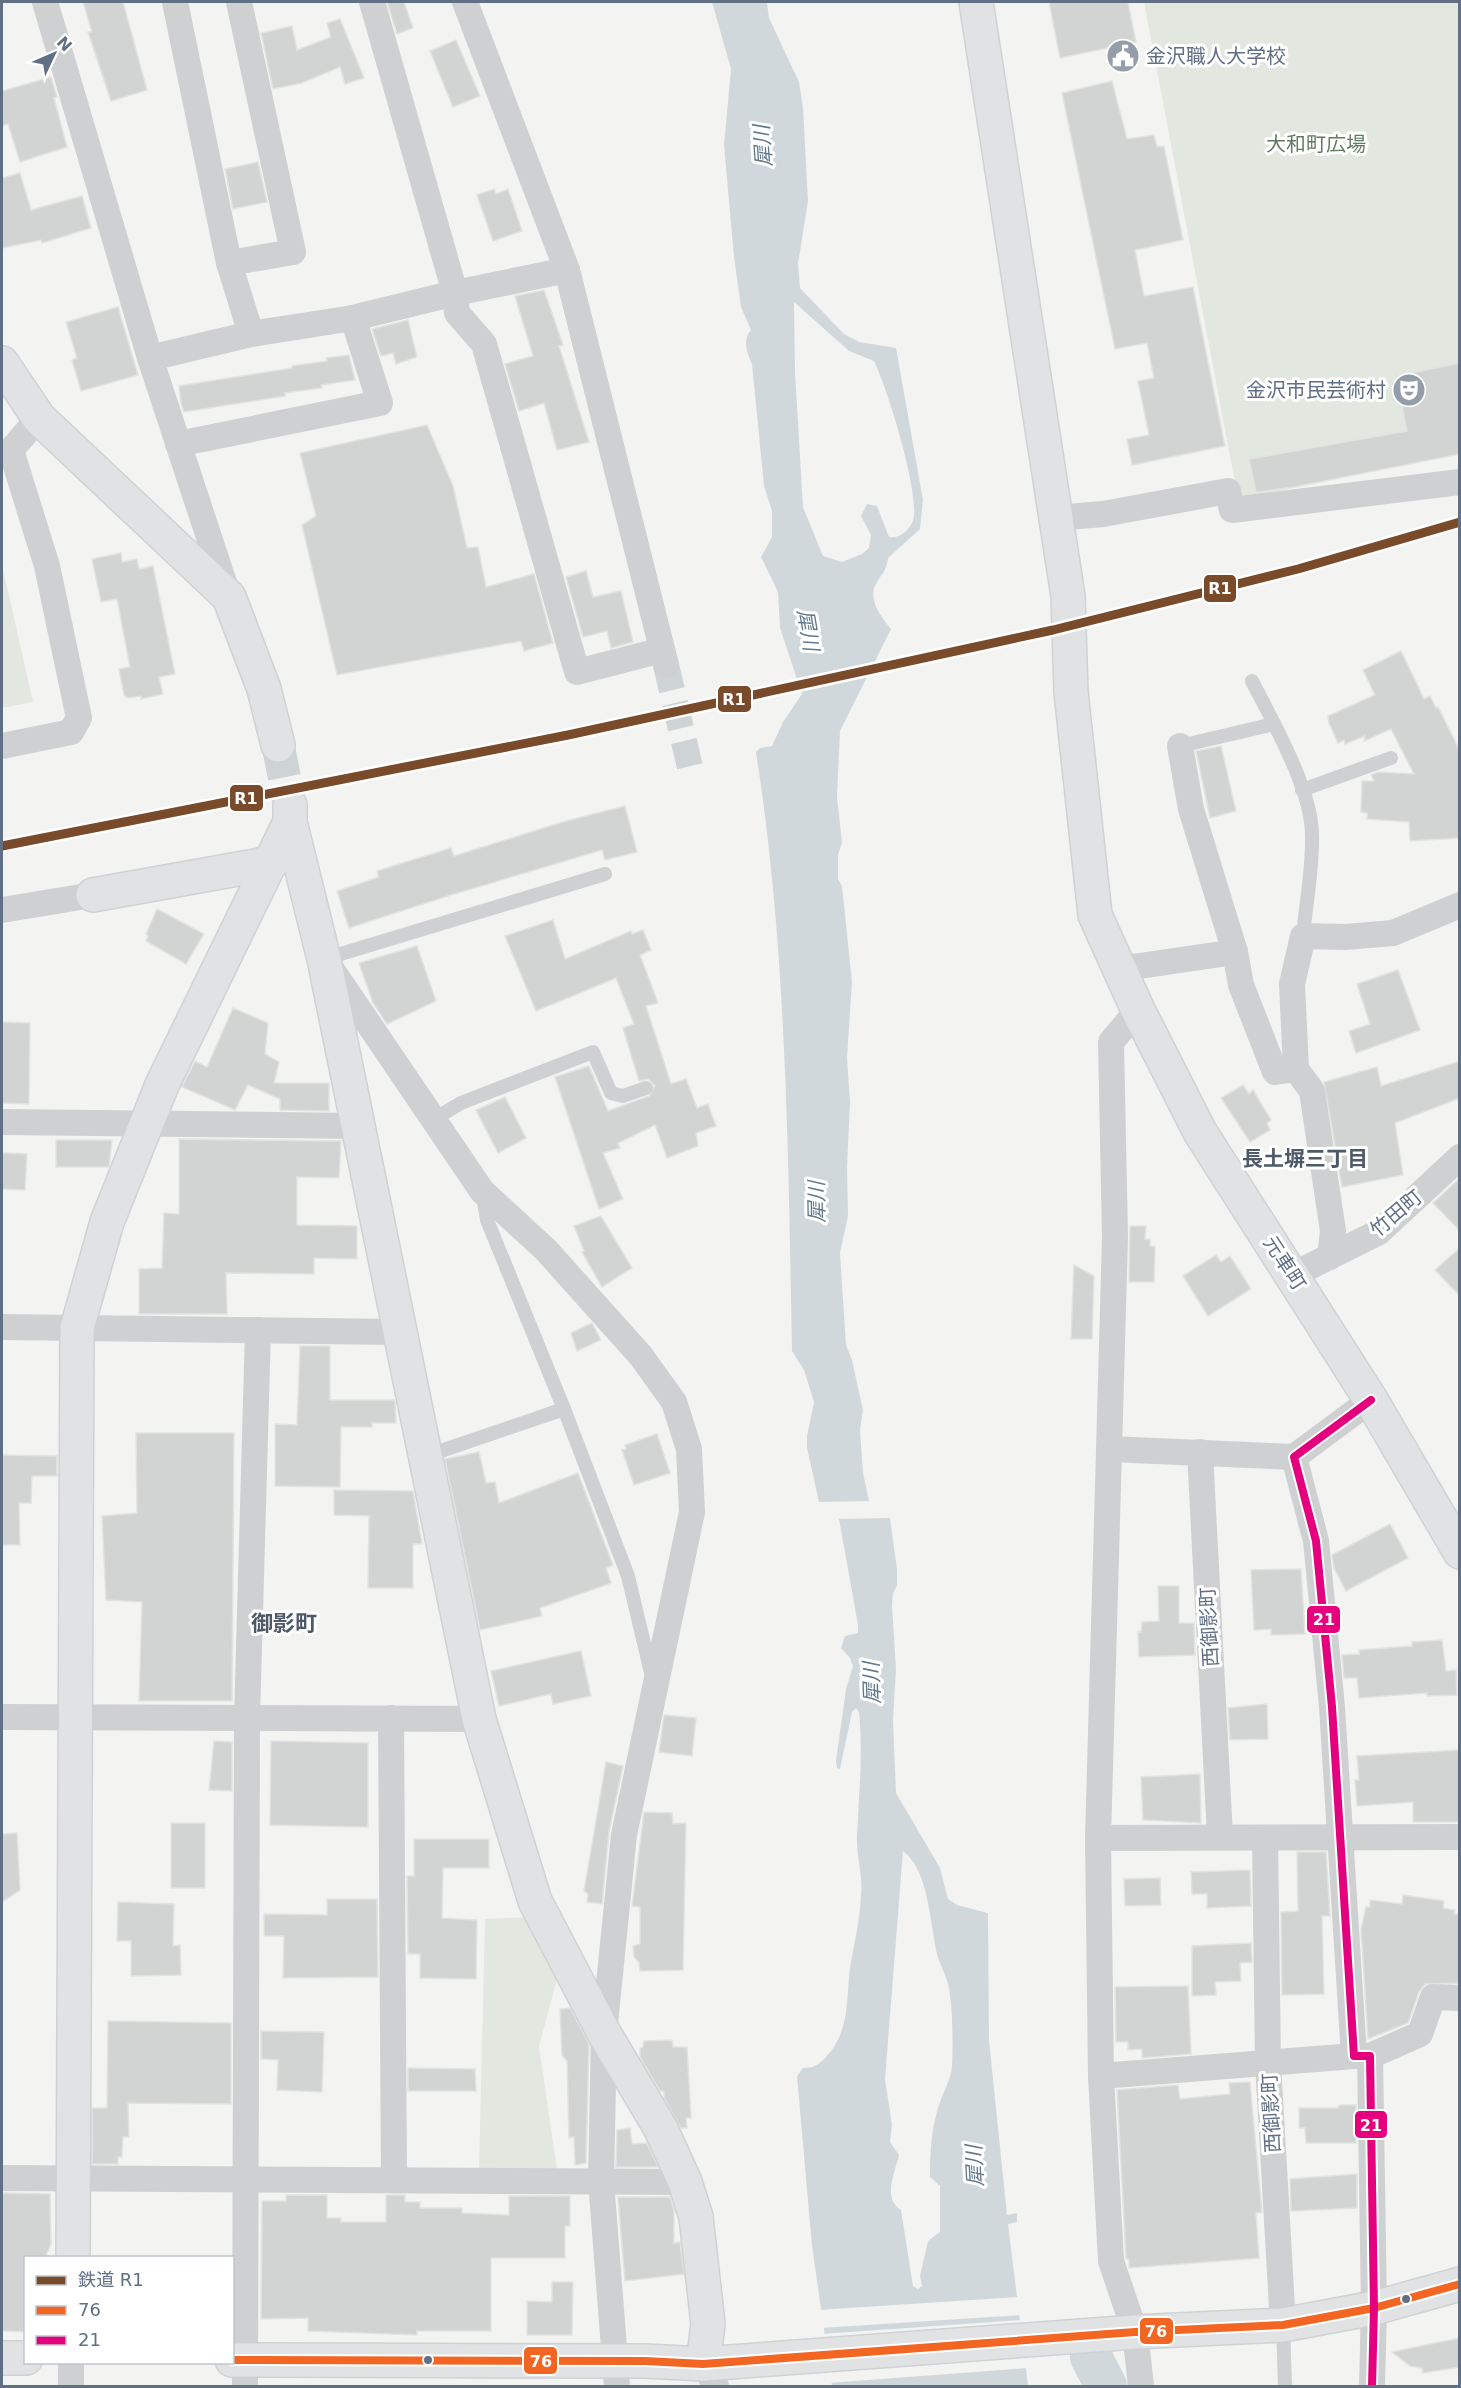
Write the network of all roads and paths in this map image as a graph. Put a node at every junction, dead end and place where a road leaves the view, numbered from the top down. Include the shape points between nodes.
1 (45, 2) edge
2 (175, 2) edge
3 (239, 2) edge
4 (372, 2) edge
5 (465, 2) edge
6 (976, 2) edge
7 (229, 263) junction
8 (567, 270) junction
9 (455, 293) junction
10 (353, 318) junction
11 (251, 334) junction
12 (150, 358) junction
13 (2, 363) edge
14 (39, 418) junction
15 (178, 444) junction
16 (1460, 482) edge
17 (1056, 518) junction
18 (229, 597) junction
19 (1252, 681) dead end
20 (1274, 724) junction
21 (278, 745) tunnel mouth
22 (2, 746) edge
23 (1180, 746) joint
24 (1390, 758) dead end
25 (1302, 790) junction
26 (271, 863) junction
27 (605, 874) dead end
28 (93, 895) joint
29 (1460, 905) edge
30 (2, 910) edge
31 (1303, 936) junction
32 (1235, 952) junction
33 (324, 959) junction
34 (1119, 969) junction
35 (1138, 1010) junction
36 (1296, 1069) junction
37 (646, 1088) dead end
38 (434, 1119) junction
39 (2, 1122) edge
40 (149, 1123) junction
41 (357, 1126) junction
42 (1460, 1157) edge
43 (482, 1191) junction
44 (1330, 1257) junction
45 (1293, 1275) junction
46 (2, 1327) edge
47 (77, 1328) junction
48 (258, 1330) junction
49 (398, 1332) junction
50 (1371, 1400) junction
51 (564, 1409) junction
52 (1109, 1449) junction
53 (1200, 1452) junction
54 (1294, 1456) junction
55 (424, 1457) junction
56 (1457, 1538) edge
57 (655, 1691) junction
58 (2, 1716) edge
59 (75, 1717) junction
60 (247, 1718) junction
61 (391, 1718) junction
62 (479, 1719) junction
63 (1220, 1837) junction
64 (1460, 1837) edge
65 (1264, 1838) junction
66 (1341, 1838) junction
67 (1098, 1839) junction
68 (1460, 1998) edge
69 (604, 2033) junction
70 (1362, 2056) junction
71 (1268, 2063) junction
72 (1101, 2076) junction
73 (2, 2178) edge
74 (76, 2178) junction
75 (246, 2179) junction
76 (394, 2180) junction
77 (601, 2181) junction
78 (685, 2182) junction
79 (74, 2256) edge
80 (1460, 2284) edge
81 (1374, 2308) junction
82 (1283, 2325) junction
83 (1125, 2333) junction
84 (2, 2358) edge
85 (24, 2358) edge
86 (71, 2364) edge
87 (241, 2369) edge
88 (615, 2374) edge
89 (709, 2375) edge
90 (71, 2386) edge
91 (1141, 2386) edge
92 (1285, 2386) edge
93 (1372, 2386) edge

1 - 12 street
2 - 7 street
3 - 7 street via 293,252
4 - 9 street
5 - 8 street
6 - 17 street, 元車町
7 - 11 street
8 - 9 street
8 - 9 street via 664,658 577,672 484,344 457,313
9 - 10 street
10 - 11 street
10 - 15 street via 380,403
11 - 12 street
12 - 15 street
13 - 14 street
14 - 18 street
14 - 22 street via 11,450 47,566 79,718 71,732
15 - 18 street
16 - 17 street via 1232,510 1228,490 1103,514
17 - 34 street, 元車町 via 1068,596 1071,692 1095,915
18 - 21 street via 264,689
19 - 20 lane
20 - 23 lane
20 - 25 lane
23 - 32 street via 1191,809
24 - 25 lane
25 - 31 lane via 1312,834
26 - 28 street
26 - 33 street via 290,813
26 - 40 street via 193,1017
27 - 33 lane
28 - 30 street
29 - 31 street via 1393,933
31 - 36 street via 1292,984
32 - 34 street
32 - 36 street via 1241,985 1275,1072
33 - 38 street
33 - 41 street
34 - 35 street, 元車町
35 - 45 street, 元車町 via 1200,1132
35 - 52 street via 1111,1042 1115,1238
36 - 44 street via 1312,1091 1333,1231
37 - 38 lane via 623,1096 611,1092 594,1052 461,1103
38 - 43 street
39 - 40 street
40 - 41 street
40 - 47 street via 107,1222
41 - 49 street
42 - 44 street, 竹田町 via 1379,1232
43 - 51 lane via 487,1220
43 - 57 street via 546,1250 641,1356 675,1402 689,1449 692,1512
44 - 45 street, 竹田町
45 - 50 street, 元車町
46 - 47 street
47 - 48 street
47 - 59 street
48 - 49 street
48 - 60 street
49 - 55 street
50 - 54 street
50 - 56 street, 元車町
51 - 55 lane
51 - 57 lane via 628,1576
52 - 53 street
52 - 67 street
53 - 54 street
53 - 63 street, 西御影町
54 - 66 street via 1316,1541
55 - 62 street
57 - 69 street via 624,1835
58 - 59 street
59 - 60 street
59 - 74 street
60 - 61 street
60 - 75 street
61 - 62 street
61 - 76 street
62 - 69 street via 535,1901
63 - 65 street
63 - 67 street
64 - 66 street
65 - 66 street
65 - 71 street, 西御影町
66 - 70 street
67 - 72 street
68 - 70 street via 1433,1997 1420,2034
69 - 77 street
69 - 78 street via 661,2129
70 - 71 street
70 - 81 street
71 - 72 street
71 - 82 street, 西御影町
72 - 83 street via 1111,2261
73 - 74 street
74 - 75 street
74 - 79 street
75 - 76 street
75 - 87 street
76 - 77 street
77 - 78 street
77 - 88 street
78 - 89 street via 696,2217 708,2324
80 - 81 street
81 - 82 street
81 - 93 street
82 - 83 street
82 - 92 lane, 西御影町
83 - 89 street via 737,2362
83 - 91 street
84 - 85 street
86 - 90 street
87 - 88 street
88 - 89 street

